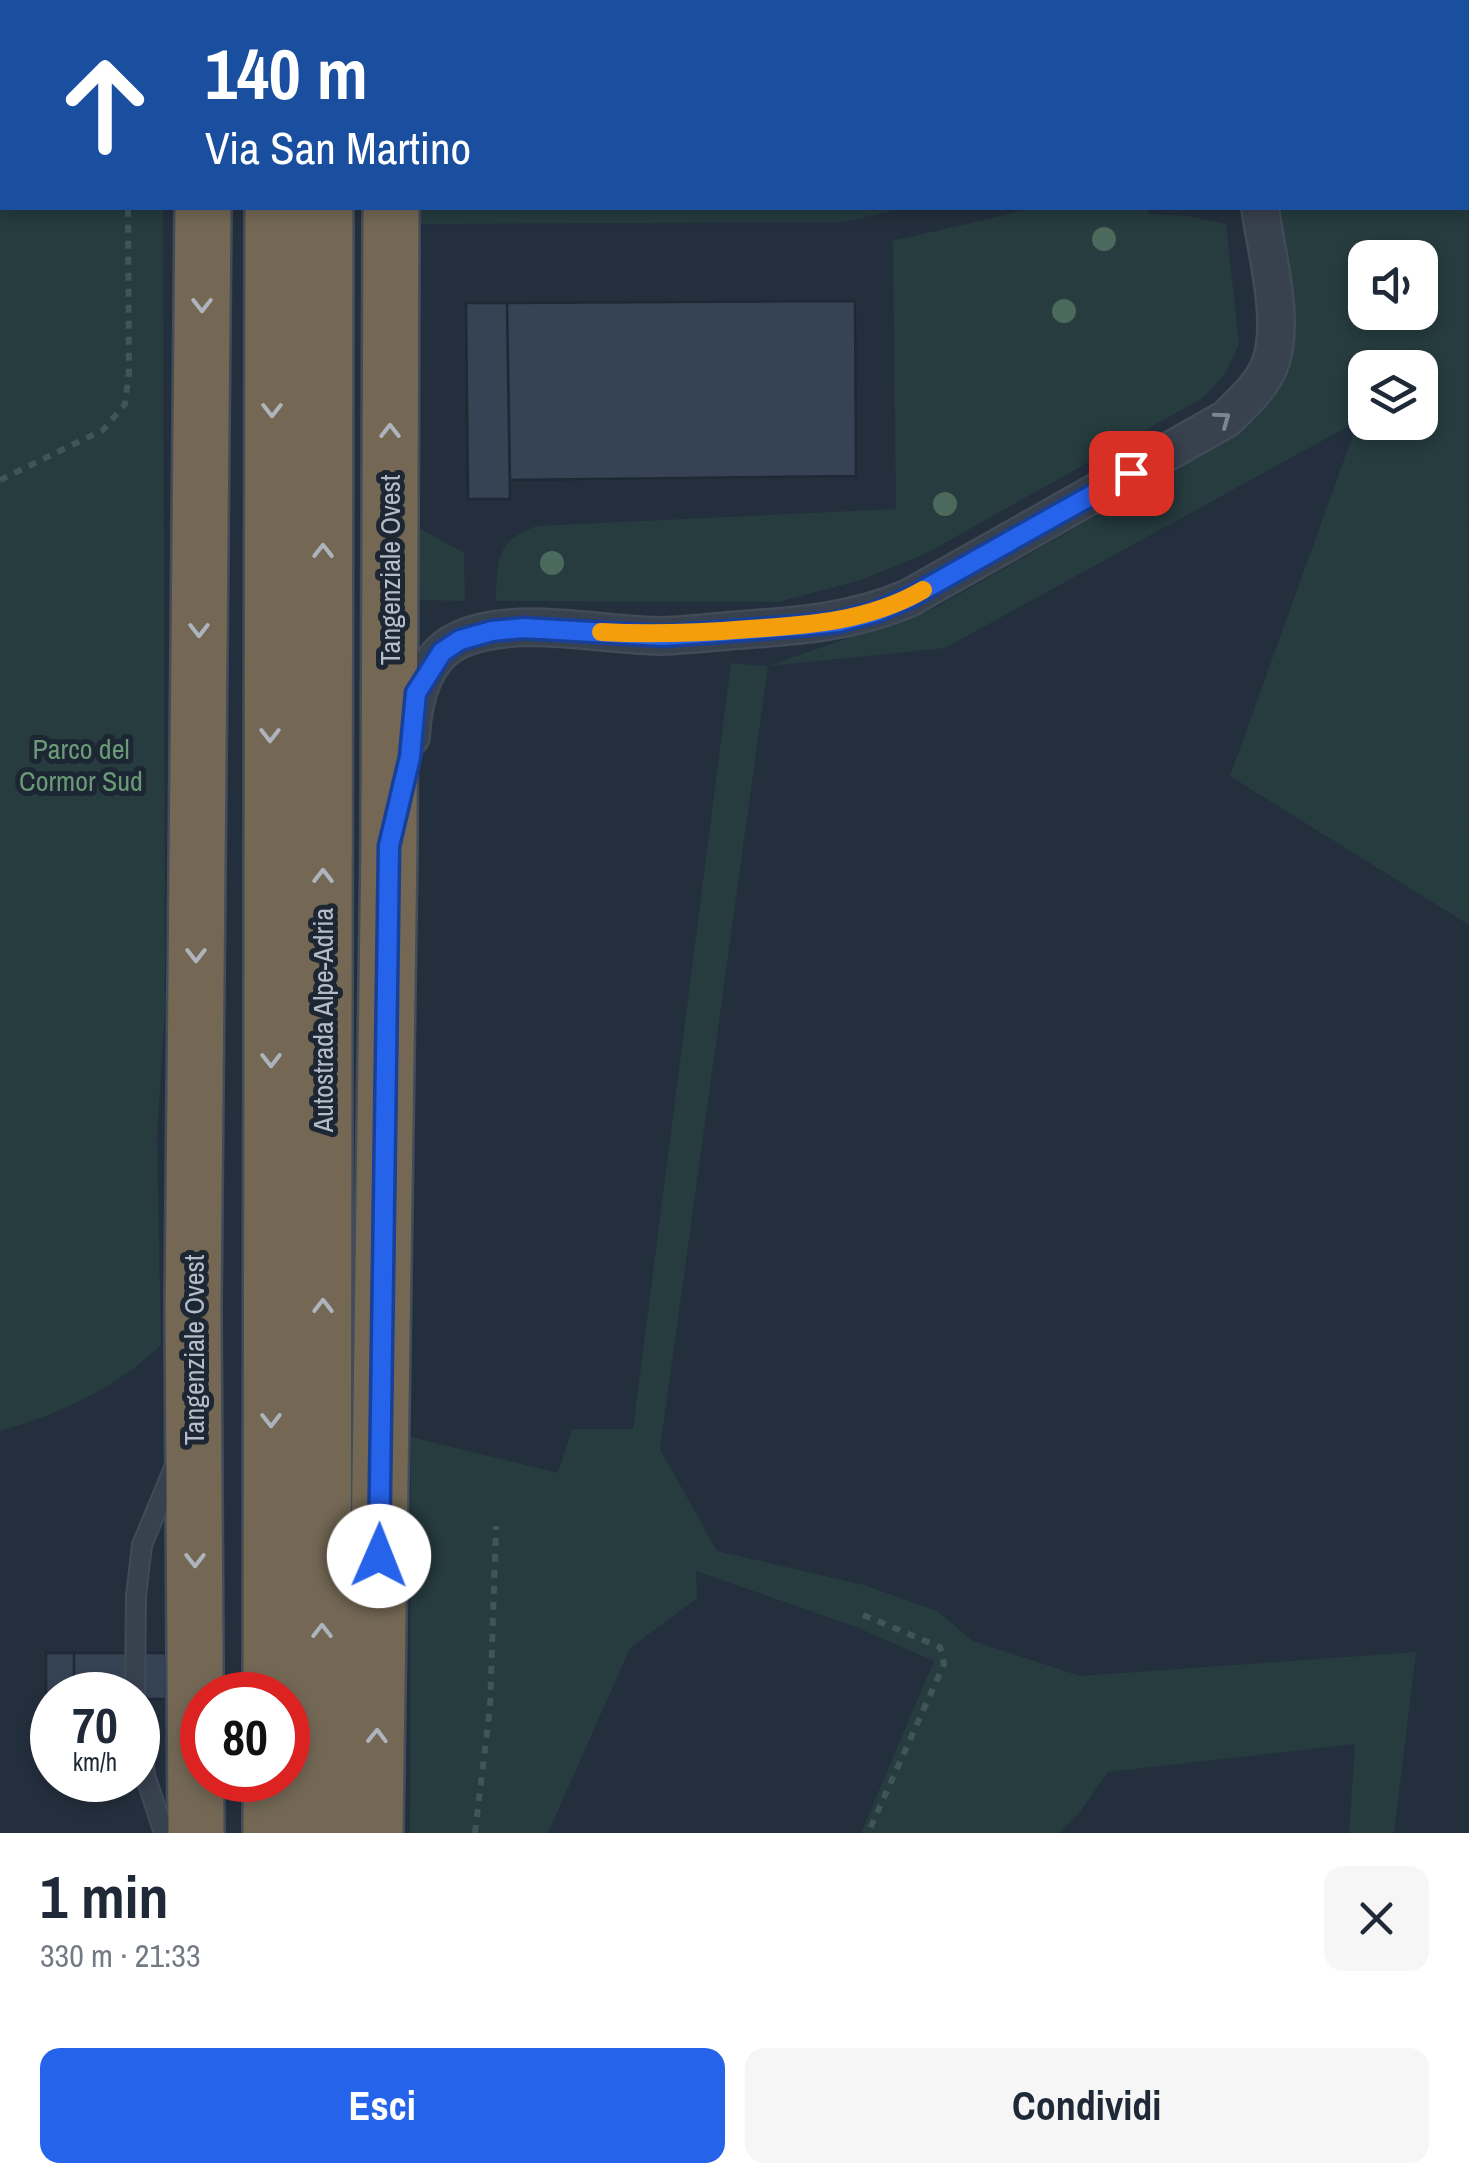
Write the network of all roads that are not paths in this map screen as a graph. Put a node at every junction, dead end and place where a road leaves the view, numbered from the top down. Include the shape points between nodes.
1 (203, 210) edge
2 (273, 210) edge
3 (325, 210) edge
4 (390, 210) edge
5 (1260, 210) edge
6 (389, 846) junction
7 (194, 1220) junction
8 (135, 1672) edge
9 (271, 1672) edge
10 (154, 1802) edge
11 (271, 1802) edge
12 (164, 1833) edge
13 (196, 1833) edge
14 (271, 1833) edge
15 (322, 1833) edge
16 (375, 1833) edge

1 -> 7 highway, Tangenziale Ovest
2 -> 9 highway, Autostrada Alpe-Adria
15 -> 3 highway, Autostrada Alpe-Adria
6 -> 4 highway, Tangenziale Ovest
6 -> 5 street via 410,757 416,693 442,652 460,640 523,628 682,634 838,622 876,612 1226,419 1270,364 1277,328
16 -> 6 highway, Tangenziale Ovest
7 - 8 lane via 179,1284 176,1462 142,1545
7 -> 13 highway, Tangenziale Ovest
10 - 12 lane
11 - 14 highway

